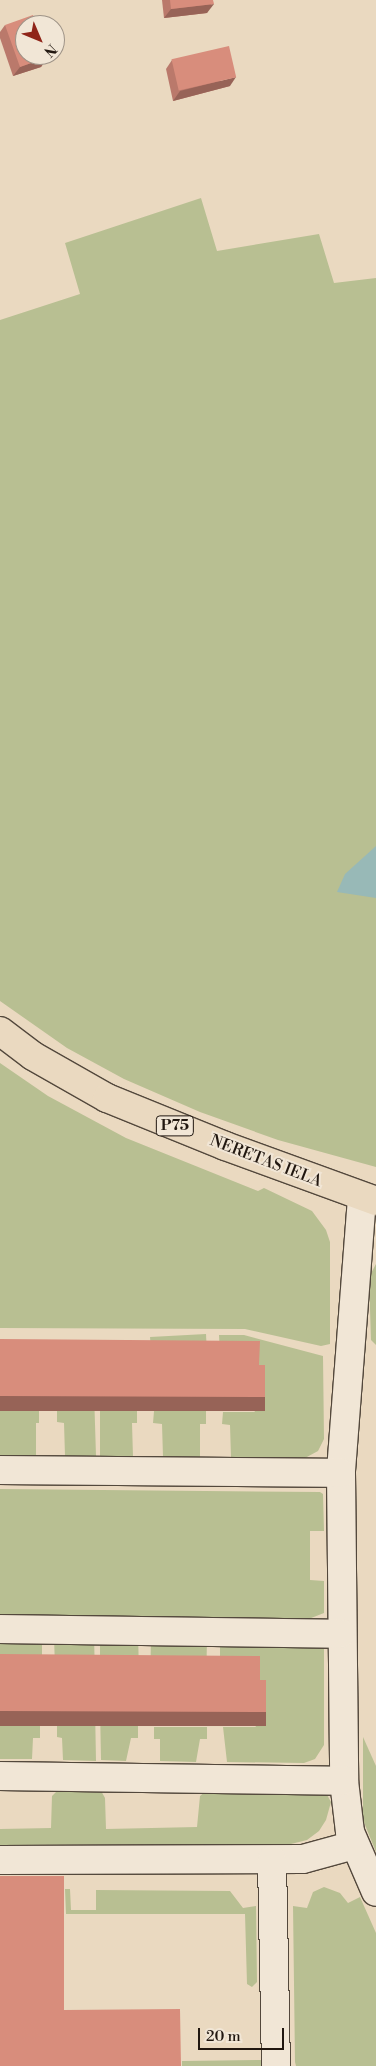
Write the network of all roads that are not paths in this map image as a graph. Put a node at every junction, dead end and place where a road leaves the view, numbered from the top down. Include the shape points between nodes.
1 (0, 1031) edge
2 (369, 1199) edge
3 (0, 1470) edge
4 (342, 1473) junction
5 (0, 1629) edge
6 (341, 1634) junction
7 (0, 1776) edge
8 (344, 1781) junction
9 (354, 1845) junction
10 (0, 1860) edge
11 (272, 1860) junction
12 (376, 1892) edge
13 (276, 2066) edge

1 - 2 main road, NERETAS IELA / P75 via 33,1056 107,1098
2 - 4 street
3 - 4 street
4 - 6 street
5 - 6 street
6 - 8 street
7 - 8 street
8 - 9 street via 347,1817
9 - 11 street via 316,1857
9 - 12 street
10 - 11 street
11 - 13 street

